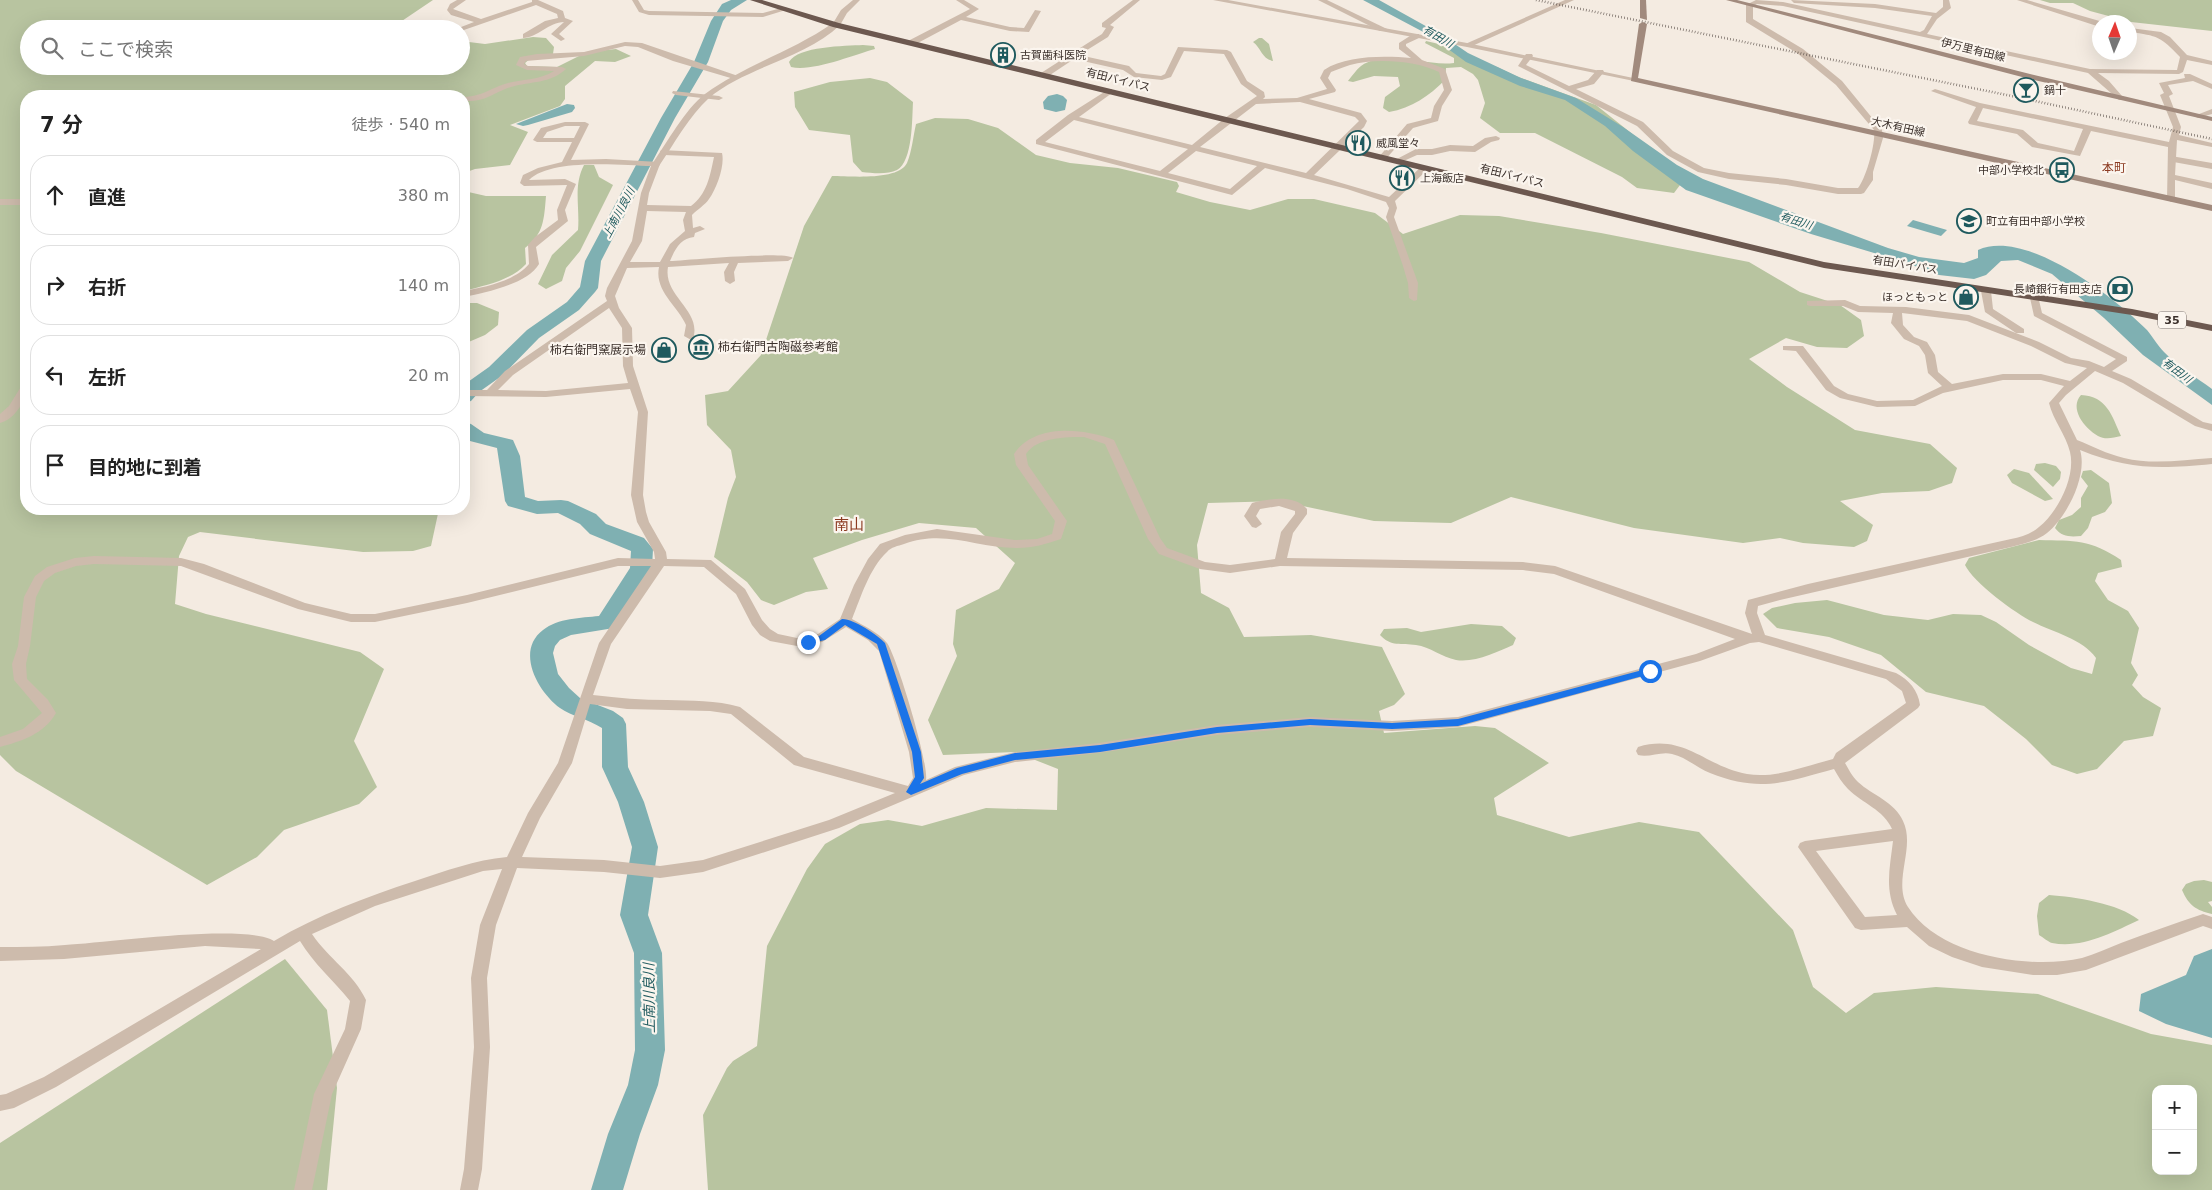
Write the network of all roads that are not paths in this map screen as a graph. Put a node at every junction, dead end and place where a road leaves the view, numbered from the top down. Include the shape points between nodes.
1 (463, 0) edge
2 (636, 0) edge
3 (754, 0) edge
4 (857, 0) edge
5 (959, 0) edge
6 (1137, 0) edge
7 (1216, 0) edge
8 (1321, 0) edge
9 (1571, 0) edge
10 (1643, 0) edge
11 (1729, 0) edge
12 (1813, 0) edge
13 (1946, 0) edge
14 (2020, 0) edge
15 (536, 1) edge
16 (1767, 2) junction
17 (1750, 5) junction
18 (785, 9) junction
19 (1038, 11) dead end
20 (1937, 15) junction
21 (959, 17) junction
22 (562, 19) junction
23 (479, 21) junction
24 (2092, 22) edge
25 (470, 25) edge
26 (836, 25) junction
27 (1383, 30) junction
28 (2137, 31) edge
29 (1921, 35) junction
30 (526, 36) dead end
31 (1416, 36) junction
32 (561, 39) dead end
33 (911, 43) junction
34 (1467, 45) junction
35 (1073, 56) junction
36 (1529, 56) junction
37 (2184, 57) junction
38 (1418, 60) junction
39 (2212, 63) edge
40 (2090, 70) junction
41 (1600, 72) junction
42 (2179, 72) junction
43 (1044, 74) junction
44 (737, 77) junction
45 (1634, 79) junction
46 (2194, 79) junction
47 (2212, 87) edge
48 (1569, 89) junction
49 (1109, 91) junction
50 (1935, 91) dead end
51 (676, 92) dead end
52 (707, 96) junction
53 (719, 98) dead end
54 (2119, 98) junction
55 (470, 99) edge
56 (1300, 99) junction
57 (1253, 102) junction
58 (1981, 105) junction
59 (2172, 111) junction
60 (2212, 111) edge
61 (2028, 115) junction
62 (2198, 116) junction
63 (1071, 117) junction
64 (2212, 119) edge
65 (1228, 120) junction
66 (2088, 127) junction
67 (2020, 132) junction
68 (1880, 134) junction
69 (1496, 138) dead end
70 (577, 140) junction
71 (2173, 141) junction
72 (2212, 145) edge
73 (1339, 147) junction
74 (1194, 148) junction
75 (664, 152) junction
76 (1382, 158) junction
77 (2171, 158) junction
78 (1396, 161) junction
79 (565, 164) junction
80 (653, 164) junction
81 (1263, 165) junction
82 (2212, 166) edge
83 (1425, 168) junction
84 (1161, 175) junction
85 (1308, 176) junction
86 (2172, 177) junction
87 (2212, 186) edge
88 (2171, 199) junction
89 (1390, 200) junction
90 (0, 202) edge
91 (20, 202) edge
92 (642, 208) junction
93 (2212, 208) edge
94 (691, 209) junction
95 (700, 229) dead end
96 (690, 233) junction
97 (788, 258) dead end
98 (734, 260) junction
99 (624, 265) junction
100 (665, 266) junction
101 (730, 281) dead end
102 (1986, 290) junction
103 (470, 292) edge
104 (1414, 298) dead end
105 (2035, 298) junction
106 (611, 302) junction
107 (1810, 303) dead end
108 (1898, 310) junction
109 (2212, 328) edge
110 (693, 338) dead end
111 (1787, 348) dead end
112 (2094, 368) junction
113 (2073, 385) junction
114 (633, 386) junction
115 (1950, 388) junction
116 (470, 392) edge
117 (489, 394) junction
118 (20, 395) edge
119 (0, 420) edge
120 (2212, 428) edge
121 (2074, 444) junction
122 (2212, 461) edge
123 (1256, 524) dead end
124 (655, 561) junction
125 (1280, 562) junction
126 (845, 621) junction
127 (1754, 639) junction
128 (585, 698) junction
129 (0, 742) edge
130 (1643, 751) dead end
131 (1838, 763) junction
132 (911, 792) junction
133 (1900, 834) junction
134 (512, 862) junction
135 (1910, 920) junction
136 (2212, 923) edge
137 (302, 932) junction
138 (274, 949) junction
139 (0, 954) edge
140 (0, 1103) edge
141 (303, 1190) edge
142 (469, 1190) edge

1 - 23 street via 449,9
2 - 18 street via 644,13 763,16
3 - 18 highway, 有田バイパス / 35
4 - 26 street
5 - 21 street via 976,9
6 - 35 street via 1106,25 1110,27 1105,35
7 - 27 street
8 - 27 street
9 - 34 street
10 - 45 main road
11 - 17 main road, 伊万里有田線
12 - 16 street
12 - 20 street
13 - 20 street via 1947,8
14 - 24 street
15 - 22 street via 560,13
15 - 23 street
16 - 17 street
16 - 29 street
17 - 54 main road, 伊万里有田線
17 - 68 street via 1749,20 1800,51 1839,83
18 - 26 highway, 有田バイパス / 35
19 - 21 street via 1026,30
20 - 29 street
21 - 33 street
22 - 30 street
22 - 32 street via 569,21 555,34
23 - 25 street
26 - 33 highway, 有田バイパス / 35
26 - 44 street via 800,48
27 - 31 street
28 - 37 street via 2163,36
29 - 40 street
31 - 34 street
31 - 38 street via 1403,43 1402,47
33 - 43 highway, 有田バイパス / 35
34 - 36 street
35 - 43 street
35 - 57 street via 1126,68 1134,75 1162,78 1168,75 1181,49 1226,52 1244,82 1261,94
36 - 41 street
36 - 48 street via 1522,66
37 - 39 street
37 - 42 street
38 - 56 street via 1345,63 1341,68 1328,70 1324,78 1332,90
38 - 76 street via 1442,71 1448,90 1438,106 1435,119 1410,126
40 - 42 street
40 - 54 street
41 - 45 street
41 - 48 street via 1591,82
42 - 46 street
43 - 49 highway, 有田バイパス / 35
44 - 52 street
44 - 55 street via 625,44 584,54 523,59 520,65 527,68 562,69 548,78 509,85 478,99
45 - 68 main road, 大木有田線
46 - 47 street
46 - 59 street via 2163,83 2169,94 2164,95
48 - 68 street via 1640,124 1670,153 1685,162 1701,170 1729,176 1861,192 1869,180
49 - 63 street
49 - 65 highway, 有田バイパス / 35
50 - 58 street
51 - 52 street
52 - 53 street
52 - 75 street
54 - 59 main road, 伊万里有田線
56 - 57 street
56 - 73 street via 1361,118 1361,125
57 - 65 street
58 - 61 street
58 - 67 street via 1972,122
59 - 62 main road, 伊万里有田線
59 - 71 street via 2178,127
60 - 62 street
61 - 66 street
61 - 67 street
62 - 64 main road, 伊万里有田線
63 - 74 street
63 - 84 street via 1040,142
65 - 73 highway, 有田バイパス / 35
65 - 74 street
66 - 67 street via 2077,154 2035,145
66 - 71 street
68 - 88 main road, 大木有田線
69 - 78 street via 1475,150 1450,148 1416,152
70 - 70 street via 585,124 565,124 544,130 537,140
70 - 79 street
71 - 72 street
71 - 77 street
73 - 76 highway, 有田バイパス / 35
73 - 85 street
74 - 81 street
74 - 84 street
75 - 80 street
75 - 94 street via 719,156 705,197
76 - 78 highway, 有田バイパス / 35
77 - 82 street
77 - 86 street
78 - 83 highway, 有田バイパス / 35
79 - 80 street via 589,161
79 - 103 street via 540,169 526,177 524,183 572,184 562,210 563,221 536,238 531,247 532,266 510,280
80 - 92 street
81 - 84 street via 1232,192
81 - 85 street
83 - 89 street
83 - 102 highway, 有田バイパス / 35 via 1824,265
85 - 89 street
86 - 87 street
86 - 88 street
88 - 93 main road, 大木有田線
89 - 104 street via 1393,208 1390,217 1408,266
90 - 91 street
92 - 94 street
92 - 99 street via 638,236
94 - 96 street via 686,221
95 - 96 street
96 - 100 street via 678,240
97 - 98 street
98 - 100 street
98 - 101 street via 729,272
99 - 100 street
99 - 106 street via 612,288
100 - 110 street via 664,282 672,300 688,318 691,325 689,336
102 - 105 highway, 有田バイパス / 35
102 - 112 street via 1988,310 2033,339
105 - 109 highway, 有田バイパス / 35
105 - 112 street via 2037,314 2123,360
106 - 114 street via 627,328 628,366
106 - 117 street via 509,373
107 - 108 street via 1845,303 1858,309
108 - 112 street via 1976,320 2069,361
108 - 115 street via 1896,323 1912,342 1923,344 1930,355 1933,373
111 - 115 street via 1799,348 1830,388 1862,401 1884,405 1916,403 1934,392
112 - 113 street
112 - 120 street
113 - 115 street via 2041,377 2003,377
113 - 121 street via 2054,403 2056,414
114 - 117 street via 546,394
114 - 124 street via 643,412 637,495 643,522 660,552
116 - 117 street
118 - 119 street
121 - 122 street via 2103,456 2140,464
121 - 127 street via 2077,463 2071,490 2043,531 1958,555 1752,603
123 - 125 street via 1250,516 1256,506 1270,502 1286,503 1301,509 1301,514 1287,532
124 - 126 street via 707,563 741,592 757,622 775,638 797,642 822,638
124 - 128 street via 605,643
124 - 129 street via 618,562 376,618 351,618 302,606 200,566 181,562 76,562 51,570 38,579 30,597 19,664 21,680 49,713 36,729
125 - 126 street via 1230,569 1204,566 1163,551 1110,442 1083,434 1060,435 1037,439 1020,455 1022,465 1061,521 1058,536 1038,543 1014,544 936,533 884,547 860,585
125 - 127 street via 1523,566 1555,570
126 - 132 street via 872,636 881,643 885,652 916,752 920,778
127 - 131 street via 1891,676 1904,684 1912,695 1913,706 1841,756
127 - 132 street via 1700,657 1458,722 1392,726 1310,722 1217,730 1015,757 960,771
128 - 132 street via 627,704 710,706 735,710 799,762
128 - 134 street via 565,763 533,816
130 - 131 street via 1663,747 1677,749 1708,768 1760,780
131 - 133 street via 1848,780 1889,813
132 - 134 street via 834,824 703,866 660,872
133 - 135 street via 1895,884 1901,909
133 - 135 street via 1805,847 1861,924
134 - 137 street via 483,865 453,874 370,902
134 - 142 street via 488,925 479,978 482,1047
135 - 136 street via 1950,949 1978,960 2036,970 2078,966 2203,920
137 - 138 street
137 - 141 street via 358,1000 353,1029 323,1094
138 - 139 street via 263,942 205,940
138 - 140 street via 50,1082

